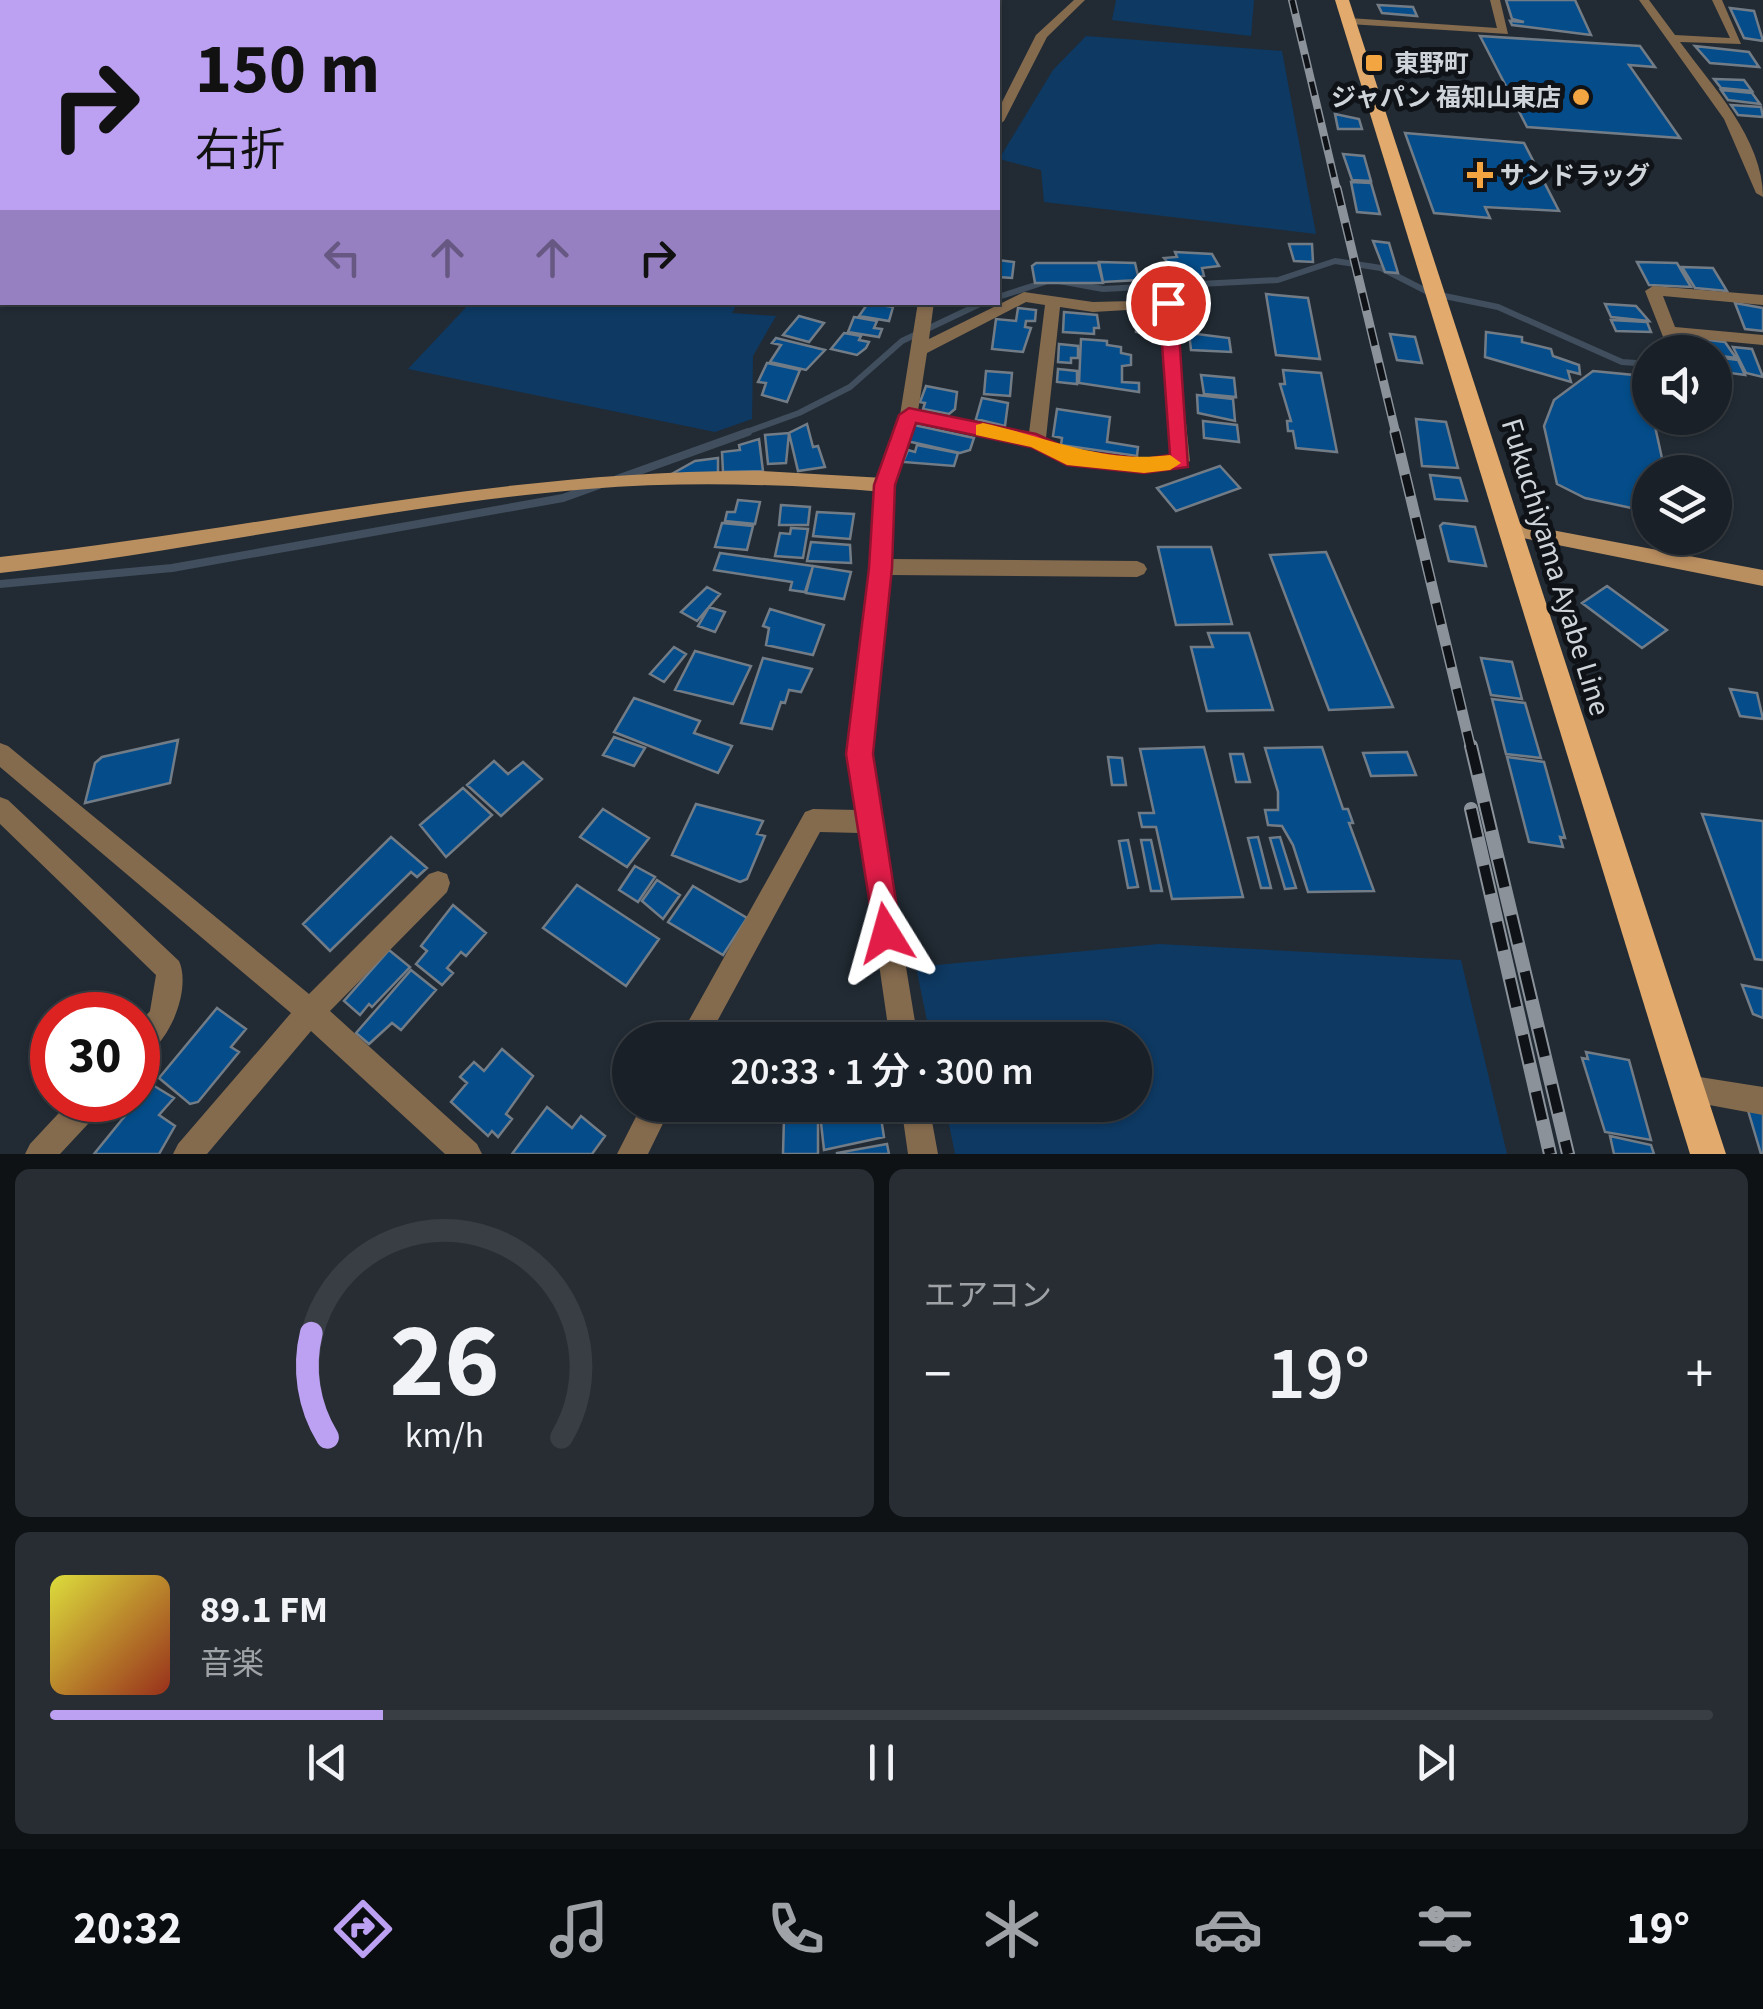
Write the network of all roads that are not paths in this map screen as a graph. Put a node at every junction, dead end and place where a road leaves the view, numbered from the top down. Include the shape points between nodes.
1 (1080, 0) edge
2 (1495, 0) edge
3 (1644, 0) edge
4 (1717, 0) edge
5 (1346, 11) edge
6 (1672, 38) junction
7 (1000, 117) edge
8 (1763, 193) edge
9 (1054, 299) junction
10 (1763, 300) edge
11 (922, 306) edge
12 (1668, 330) junction
13 (1670, 335) edge
14 (1763, 340) edge
15 (920, 345) junction
16 (909, 415) junction
17 (1036, 442) junction
18 (884, 485) junction
19 (1510, 529) junction
20 (0, 565) edge
21 (880, 568) junction
22 (1137, 570) dead end
23 (1763, 578) edge
24 (0, 752) edge
25 (0, 808) edge
26 (870, 822) junction
27 (438, 883) dead end
28 (310, 1012) junction
29 (160, 1019) edge
30 (702, 1022) edge
31 (901, 1022) edge
32 (1687, 1089) junction
33 (1763, 1102) edge
34 (70, 1122) edge
35 (649, 1122) edge
36 (918, 1122) edge
37 (40, 1154) edge
38 (188, 1154) edge
39 (467, 1154) edge
40 (632, 1154) edge
41 (924, 1154) edge
42 (1708, 1154) edge

1 - 7 street via 1042,35
2 - 5 street via 1504,32
3 - 6 street
4 - 6 street via 1737,42
5 - 19 main road, Fukuchiyama Ayabe Line
6 - 8 street via 1730,119
9 - 15 street via 1024,297
9 - 17 street
9 - 17 street via 1093,307 1168,303 1181,462 1144,466 1067,457
10 - 12 street via 1653,291
11 - 15 street
12 - 13 street
12 - 14 street
15 - 16 street
16 - 17 street
16 - 18 street
18 - 20 street via 652,480 550,486 124,554
18 - 21 street
19 - 23 street
19 - 32 main road, Fukuchiyama Ayabe Line
21 - 22 street
21 - 26 street via 860,754
24 - 28 street
25 - 29 street via 170,970
26 - 30 street via 814,820
26 - 31 street
27 - 28 street
28 - 38 street
28 - 39 street
32 - 33 street
32 - 42 main road, Fukuchiyama Ayabe Line
34 - 37 street
35 - 40 street
36 - 41 street

